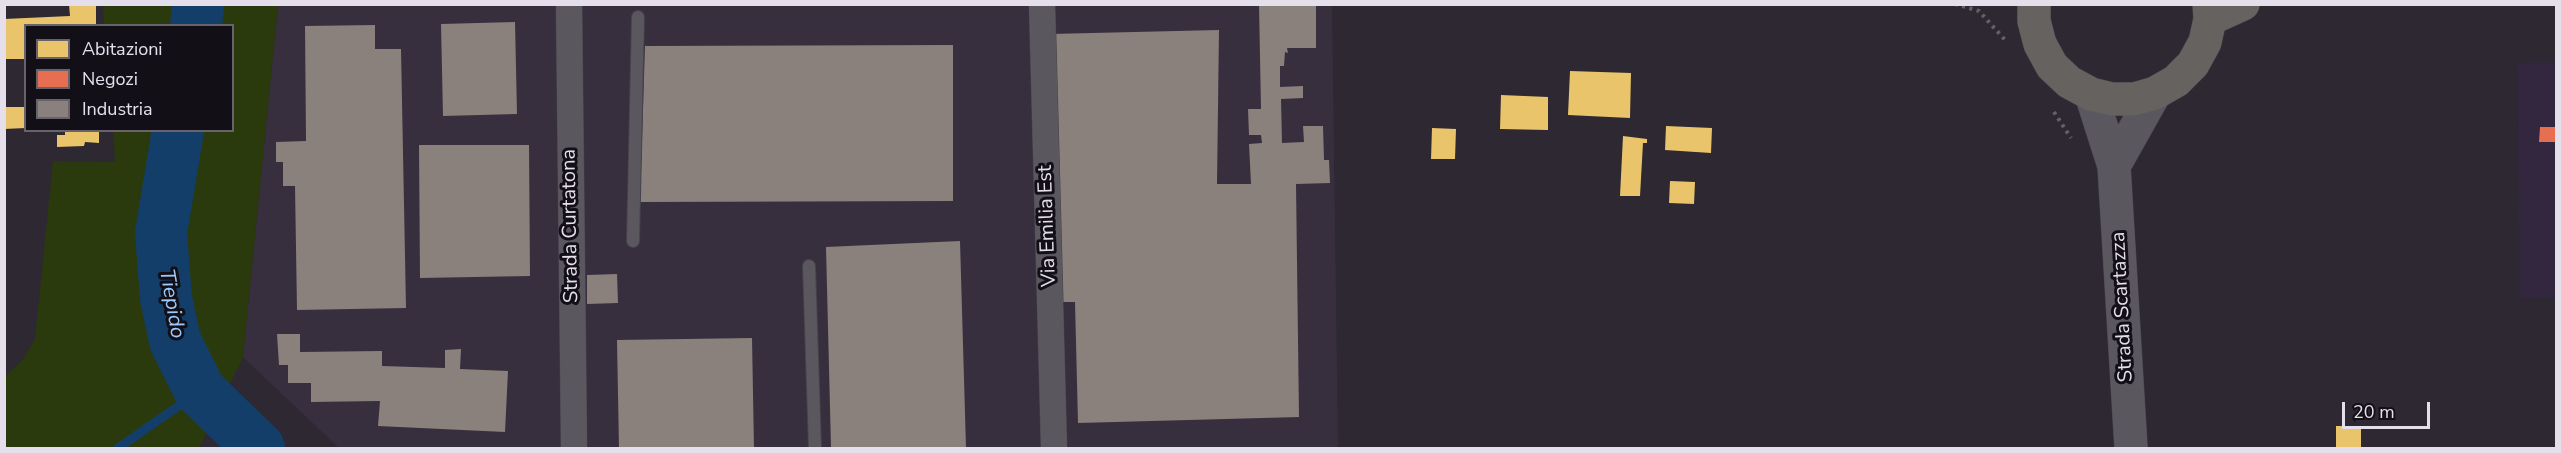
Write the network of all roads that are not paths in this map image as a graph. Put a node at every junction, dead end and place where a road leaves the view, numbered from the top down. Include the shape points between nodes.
1 (568, 4) edge
2 (1042, 4) edge
3 (2243, 4) edge
4 (2028, 10) edge
5 (2210, 12) edge
6 (638, 17) dead end
7 (2155, 93) junction
8 (2091, 94) junction
9 (2114, 166) junction
10 (633, 241) dead end
11 (809, 266) dead end
12 (574, 448) edge
13 (815, 448) edge
14 (1054, 448) edge
15 (2131, 448) edge

1 - 12 street, Strada Curtatona
2 - 14 street, Via Emilia Est
3 - 5 main road
4 - 8 main road via 2052,66 2069,82
5 - 7 main road via 2205,42 2193,64 2176,81
6 - 10 lane
7 - 8 main road via 2134,99
7 - 9 street
8 - 9 street, Strada Scartazza
9 - 15 street, Strada Scartazza
11 - 13 lane

